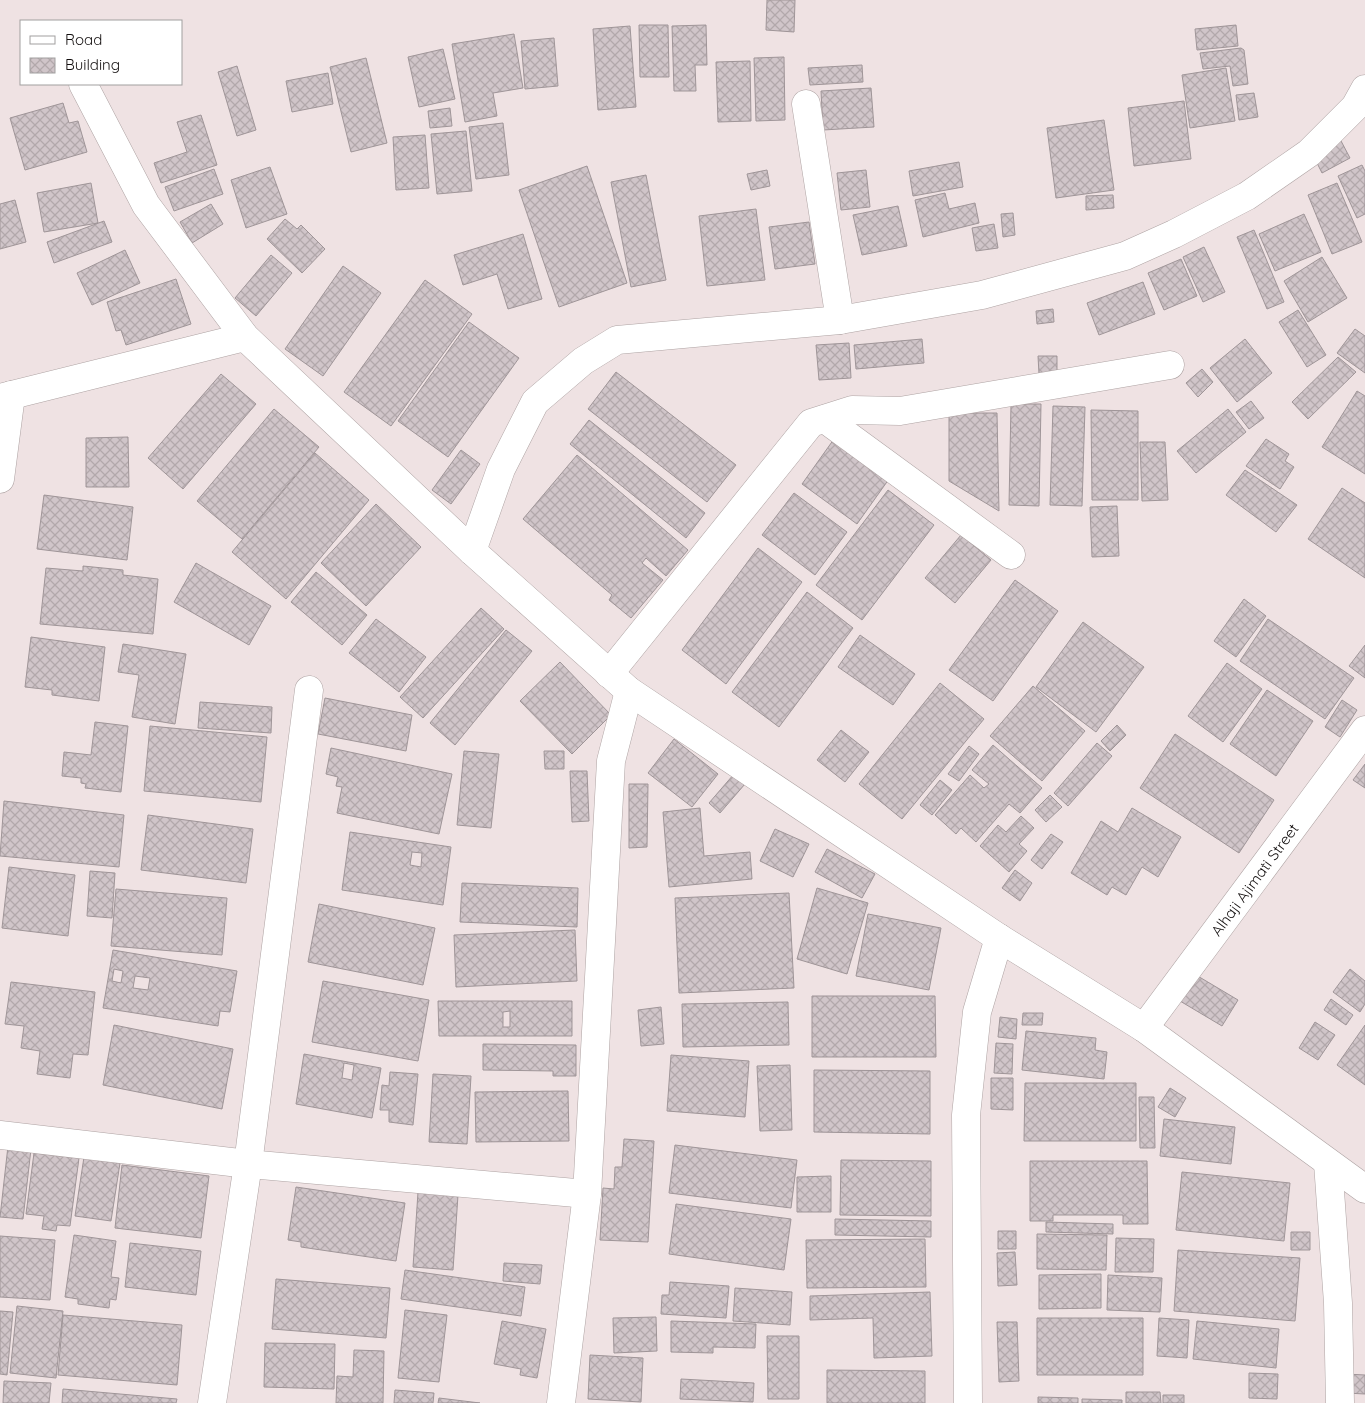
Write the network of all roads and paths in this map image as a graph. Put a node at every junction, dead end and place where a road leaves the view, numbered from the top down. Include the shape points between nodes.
1 (84, 85) edge
2 (1365, 89) edge
3 (806, 104) dead end
4 (840, 320) junction
5 (245, 337) junction
6 (1170, 365) dead end
7 (6, 396) edge
8 (825, 419) junction
9 (0, 479) edge
10 (472, 551) junction
11 (1011, 555) dead end
12 (619, 682) junction
13 (309, 690) dead end
14 (1365, 730) edge
15 (999, 938) junction
16 (1144, 1028) junction
17 (0, 1135) edge
18 (1328, 1163) junction
19 (248, 1164) junction
20 (1365, 1189) edge
21 (586, 1194) junction
22 (212, 1403) edge
23 (560, 1403) edge
24 (968, 1403) edge
25 (1340, 1403) edge

1 - 5 street via 146,205
2 - 4 street via 1356,107 1309,153 1247,196 1125,256 982,295
3 - 4 street
4 - 10 street via 617,340 582,361 535,402 501,468
5 - 7 street
5 - 10 street
6 - 8 street via 900,411 852,410
7 - 9 street
8 - 11 street
8 - 12 street via 811,423
10 - 12 street
12 - 15 street
12 - 21 street via 611,762
13 - 19 street
14 - 16 street, Alhaji Ajimati Street
15 - 16 street
15 - 24 street via 977,1012 966,1115
16 - 18 street
17 - 19 street
18 - 20 street
18 - 25 street via 1338,1303
19 - 21 street
19 - 22 street
21 - 23 street

